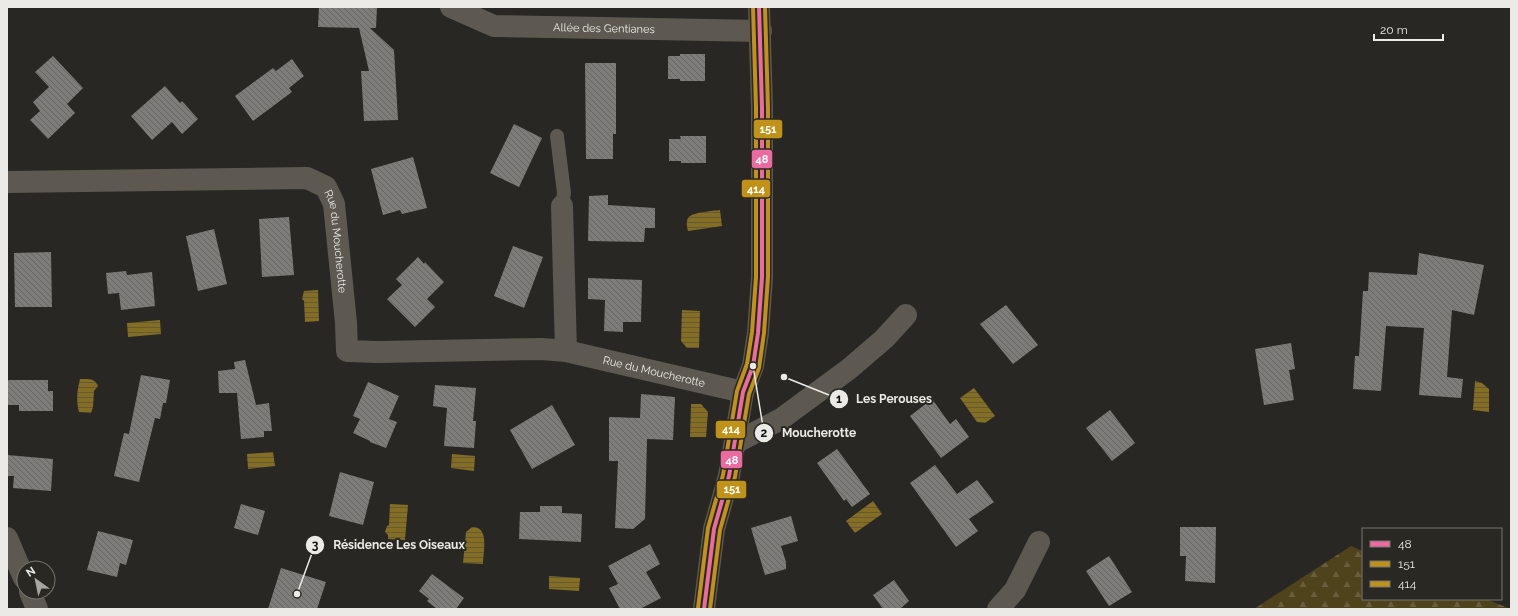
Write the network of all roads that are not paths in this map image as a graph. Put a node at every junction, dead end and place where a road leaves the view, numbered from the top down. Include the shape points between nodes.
1 (451, 7) edge
2 (759, 7) edge
3 (761, 31) junction
4 (556, 136) dead end
5 (7, 182) edge
6 (562, 206) joint
7 (906, 315) dead end
8 (566, 351) junction
9 (743, 392) junction
10 (735, 443) junction
11 (7, 538) edge
12 (1039, 542) dead end
13 (16, 560) edge
14 (704, 609) edge
15 (998, 609) edge

1 - 3 street, Allée des Gentianes via 494,26
2 - 3 street
3 - 9 street via 762,277 753,366
4 - 6 lane via 564,193
5 - 8 street, Rue du Moucherotte via 307,178 326,187 334,204 347,350
6 - 8 street
7 - 10 street via 884,339 849,369 780,420
8 - 9 street, Rue du Moucherotte
9 - 10 street
10 - 14 street via 714,529
11 - 13 street
12 - 15 street via 1015,590

